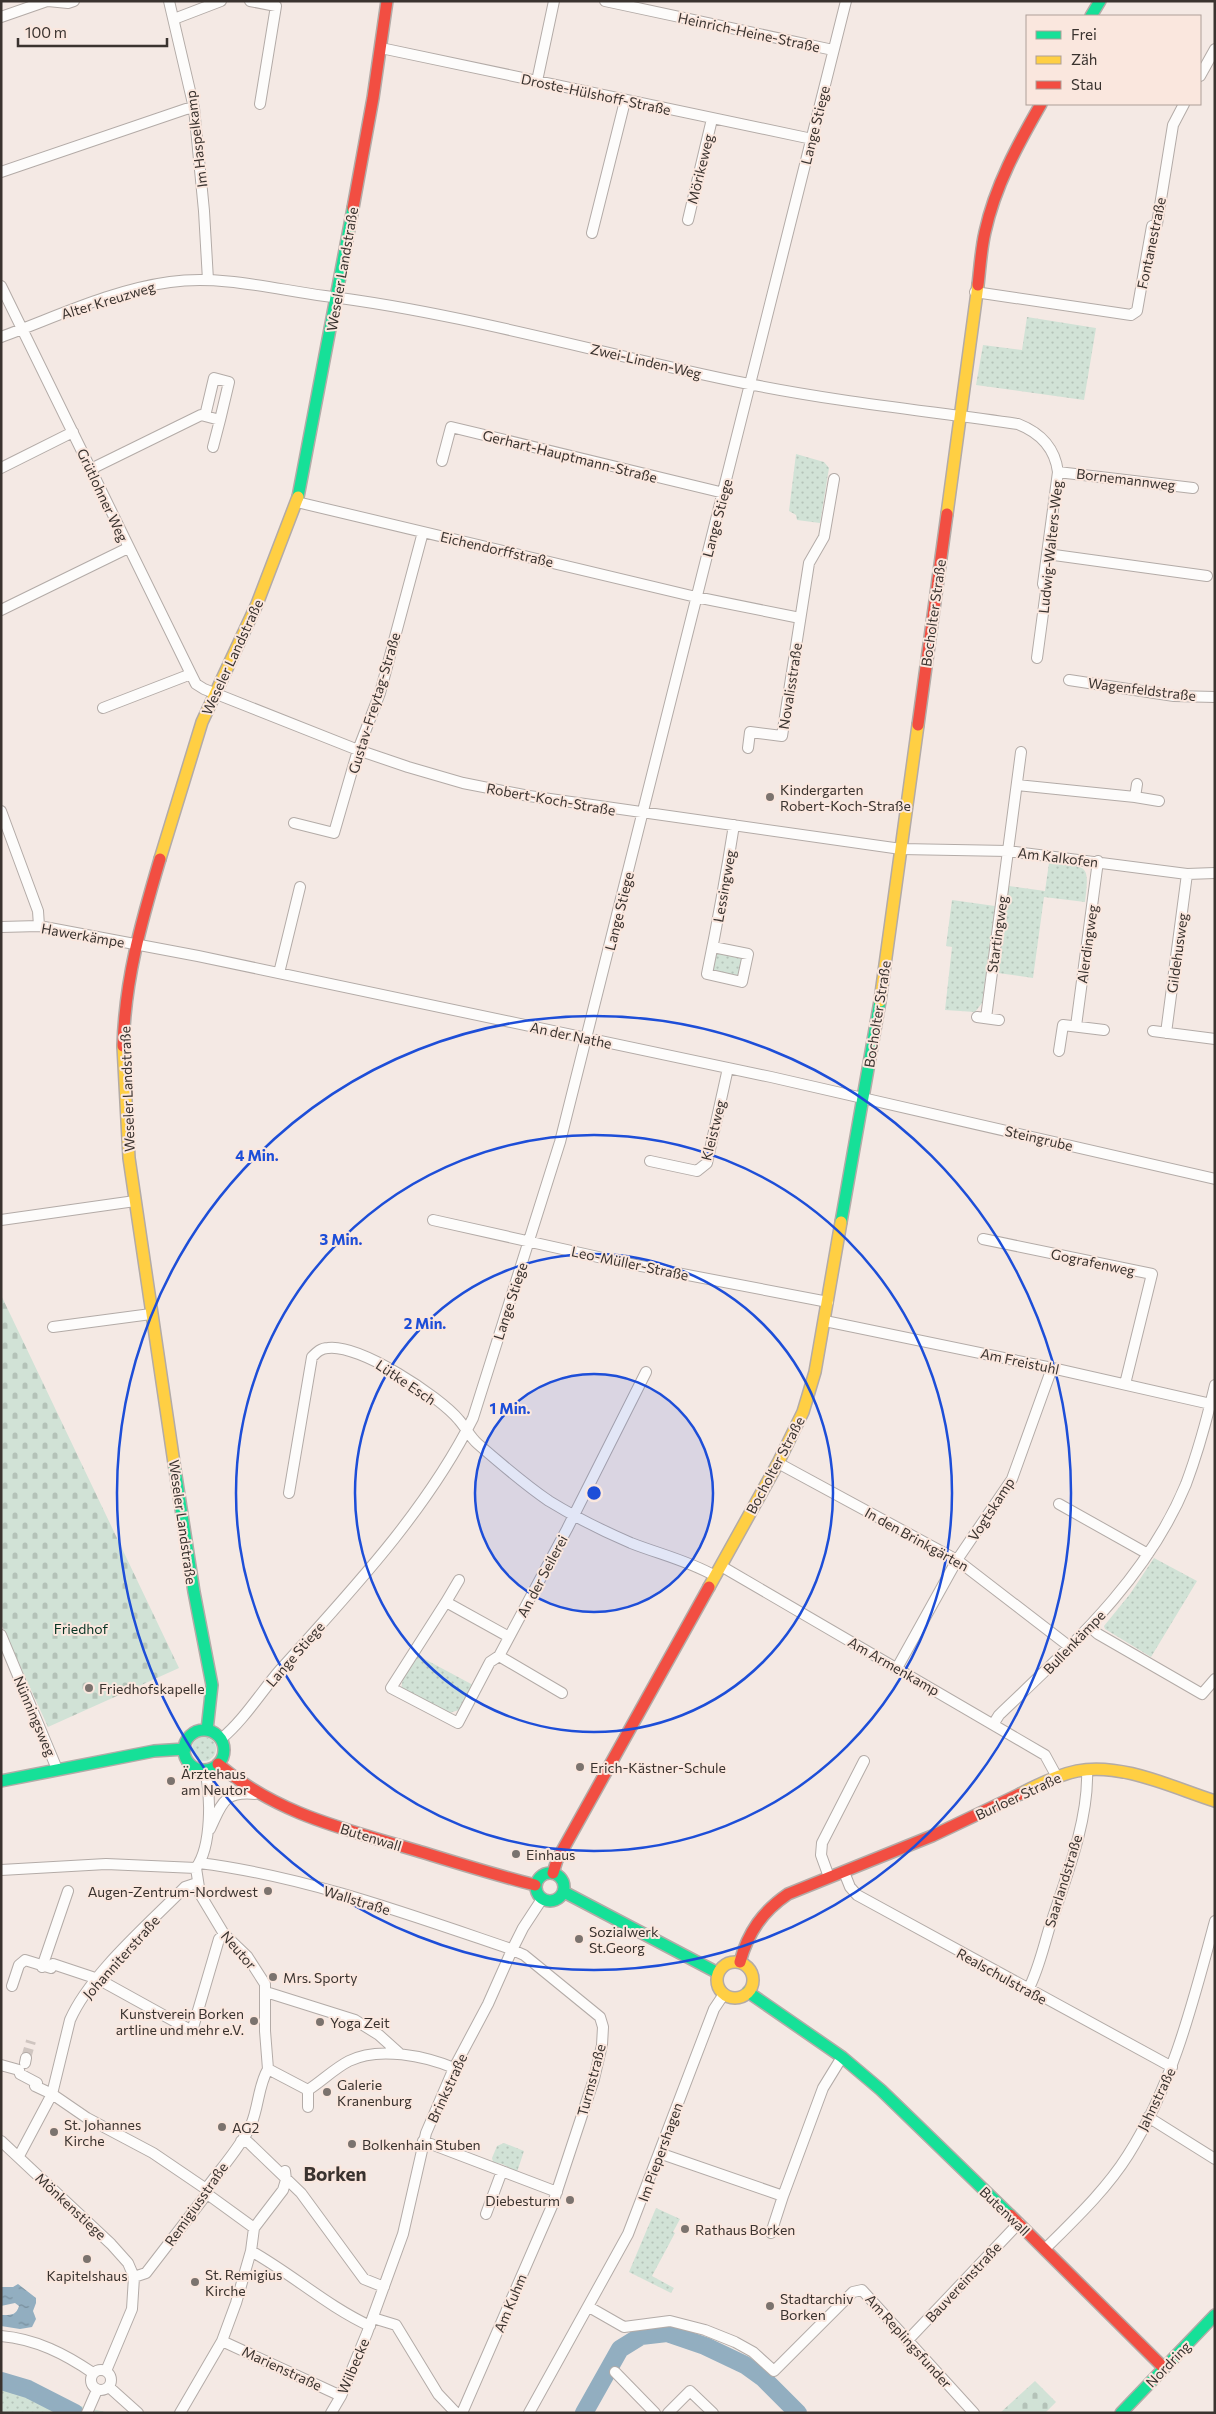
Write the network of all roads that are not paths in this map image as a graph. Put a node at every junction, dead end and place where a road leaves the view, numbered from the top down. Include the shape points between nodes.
1 (47, 1) edge
2 (74, 1) edge
3 (169, 1) edge
4 (221, 1) edge
5 (250, 1) edge
6 (387, 1) edge
7 (554, 1) edge
8 (605, 1) edge
9 (846, 1) edge
10 (1100, 1) edge
11 (1092, 15) edge
12 (1, 17) edge
13 (174, 19) junction
14 (381, 48) junction
15 (1215, 49) edge
16 (833, 50) junction
17 (1201, 74) edge
18 (537, 81) junction
19 (625, 101) junction
20 (260, 104) dead end
21 (1040, 105) edge
22 (1183, 105) edge
23 (194, 108) junction
24 (712, 119) junction
25 (812, 139) junction
26 (1, 172) edge
27 (688, 220) dead end
28 (592, 233) dead end
29 (208, 280) junction
30 (1, 286) edge
31 (975, 292) junction
32 (336, 297) junction
33 (22, 330) junction
34 (1, 337) edge
35 (750, 385) junction
36 (958, 415) junction
37 (205, 416) junction
38 (220, 420) junction
39 (73, 432) junction
40 (213, 447) dead end
41 (442, 461) dead end
42 (1, 468) edge
43 (91, 469) junction
44 (1058, 472) junction
45 (834, 479) dead end
46 (1194, 488) dead end
47 (724, 493) junction
48 (297, 502) junction
49 (423, 532) junction
50 (128, 548) junction
51 (1047, 554) junction
52 (1207, 576) dead end
53 (696, 597) junction
54 (1, 610) edge
55 (800, 618) junction
56 (1037, 658) dead end
57 (190, 674) junction
58 (1069, 680) dead end
59 (215, 694) junction
60 (1215, 697) edge
61 (103, 708) dead end
62 (748, 748) dead end
63 (358, 750) junction
64 (1021, 752) dead end
65 (1137, 784) dead end
66 (1017, 785) junction
67 (1135, 797) junction
68 (1159, 801) dead end
69 (1, 811) edge
70 (643, 814) junction
71 (294, 823) dead end
72 (734, 825) junction
73 (901, 848) junction
74 (1008, 851) junction
75 (1098, 861) junction
76 (1215, 873) edge
77 (1187, 874) junction
78 (300, 887) dead end
79 (39, 926) junction
80 (1, 928) edge
81 (135, 944) junction
82 (713, 946) junction
83 (279, 973) junction
84 (999, 1020) dead end
85 (1076, 1026) junction
86 (1104, 1030) dead end
87 (1153, 1031) dead end
88 (1166, 1033) junction
89 (586, 1038) junction
90 (1215, 1039) edge
91 (1059, 1052) dead end
92 (728, 1068) junction
93 (863, 1097) junction
94 (650, 1161) dead end
95 (1215, 1179) edge
96 (135, 1201) junction
97 (1, 1220) edge
98 (433, 1220) dead end
99 (983, 1239) dead end
100 (529, 1242) junction
101 (828, 1302) junction
102 (151, 1314) junction
103 (825, 1321) junction
104 (53, 1327) dead end
105 (1052, 1368) junction
106 (646, 1372) dead end
107 (1125, 1384) junction
108 (1215, 1385) edge
109 (1212, 1405) edge
110 (466, 1431) junction
111 (778, 1463) junction
112 (289, 1494) dead end
113 (1059, 1504) dead end
114 (573, 1515) junction
115 (1148, 1554) junction
116 (957, 1560) junction
117 (718, 1571) junction
118 (459, 1580) dead end
119 (446, 1602) junction
120 (1090, 1627) junction
121 (1, 1635) edge
122 (509, 1637) junction
123 (1070, 1647) junction
124 (500, 1656) junction
125 (897, 1668) junction
126 (1215, 1679) edge
127 (562, 1692) dead end
128 (994, 1723) junction
129 (206, 1730) junction
130 (221, 1739) junction
131 (185, 1749) junction
132 (864, 1761) dead end
133 (218, 1764) junction
134 (57, 1769) junction
135 (205, 1770) junction
136 (1087, 1770) junction
137 (1057, 1777) junction
138 (1, 1781) edge
139 (256, 1794) junction
140 (1215, 1802) edge
141 (206, 1837) junction
142 (198, 1865) junction
143 (1, 1870) edge
144 (844, 1872) junction
145 (553, 1873) junction
146 (829, 1877) junction
147 (197, 1883) junction
148 (536, 1885) junction
149 (68, 1891) dead end
150 (564, 1892) junction
151 (542, 1899) junction
152 (1215, 1921) edge
153 (224, 1934) junction
154 (512, 1950) junction
155 (740, 1962) junction
156 (42, 1967) junction
157 (718, 1973) junction
158 (98, 1979) junction
159 (12, 1986) dead end
160 (1028, 1990) junction
161 (266, 1992) junction
162 (748, 1992) junction
163 (724, 1994) junction
164 (399, 2053) junction
165 (842, 2058) junction
166 (1, 2065) edge
167 (1172, 2067) junction
168 (454, 2068) junction
169 (268, 2069) junction
170 (308, 2090) junction
171 (52, 2094) junction
172 (308, 2107) dead end
173 (1148, 2116) junction
174 (1, 2141) edge
175 (241, 2141) junction
176 (423, 2141) junction
177 (659, 2153) junction
178 (19, 2156) junction
179 (1215, 2159) edge
180 (502, 2171) junction
181 (285, 2176) junction
182 (206, 2192) junction
183 (557, 2192) junction
184 (782, 2196) junction
185 (486, 2214) dead end
186 (1018, 2223) junction
187 (254, 2228) junction
188 (772, 2234) dead end
189 (1045, 2249) junction
190 (250, 2251) junction
191 (134, 2277) junction
192 (384, 2288) junction
193 (589, 2307) junction
194 (1215, 2315) edge
195 (371, 2322) junction
196 (1, 2336) edge
197 (907, 2340) junction
198 (222, 2341) junction
199 (1164, 2368) junction
200 (106, 2371) junction
201 (615, 2372) dead end
202 (93, 2373) junction
203 (108, 2387) junction
204 (97, 2390) junction
205 (341, 2396) junction
206 (89, 2408) edge
207 (138, 2413) edge
208 (180, 2413) edge
209 (331, 2413) edge
210 (456, 2413) edge
211 (462, 2413) edge
212 (529, 2413) edge
213 (655, 2413) edge
214 (668, 2413) edge
215 (713, 2413) edge
216 (974, 2413) edge
217 (1121, 2413) edge

1 - 2 street
1 - 12 street
3 - 13 street, Im Haspelkamp
4 - 13 street
5 - 20 street via 276,6
6 - 14 street, Weseler Landstraße
7 - 18 street
8 - 16 street, Heinrich-Heine-Straße
9 - 16 street, Lange Stiege
10 - 11 street
13 - 23 street, Im Haspelkamp
14 - 18 street, Droste-Hülshoff-Straße
14 - 32 street, Weseler Landstraße
15 - 17 street
16 - 25 street, Lange Stiege
18 - 19 street, Droste-Hülshoff-Straße
19 - 24 street, Droste-Hülshoff-Straße
19 - 28 street
21 - 31 street, Bocholter Straße via 1008,164 992,204 984,232
22 - 31 street, Fontanestraße via 1173,125 1157,224 1152,226 1137,311 1131,315
23 - 26 street
23 - 29 street, Im Haspelkamp
24 - 25 street, Droste-Hülshoff-Straße
24 - 27 street, Mörikeweg
25 - 35 street, Lange Stiege
29 - 32 street, Alter Kreuzweg
29 - 33 street, Alter Kreuzweg via 170,282 134,289
30 - 33 street, Grütlohner Weg
31 - 36 street, Bocholter Straße
32 - 35 street, Zwei-Linden-Weg via 467,321
32 - 48 street, Weseler Landstraße
33 - 34 street, Alter Kreuzweg
33 - 39 street, Grütlohner Weg
35 - 36 street, Zwei-Linden-Weg
35 - 47 street, Lange Stiege
36 - 44 street, Ludwig-Walters-Weg via 1028,428 1051,448
36 - 73 street, Bocholter Straße
37 - 38 street
37 - 38 street via 214,378 229,382
37 - 43 street via 201,415
38 - 40 street
39 - 42 street
39 - 43 street, Grütlohner Weg
41 - 47 street, Gerhart-Hauptmann-Straße via 451,427
43 - 50 street, Grütlohner Weg
44 - 46 street, Bornemannweg
44 - 51 street, Ludwig-Walters-Weg
45 - 55 street, Novalisstraße via 824,537 809,563
47 - 53 street, Lange Stiege
48 - 49 street, Eichendorffstraße
48 - 59 street, Weseler Landstraße via 257,604
49 - 53 street, Eichendorffstraße
49 - 63 street, Gustav-Freytag-Straße via 380,693
50 - 54 street
50 - 57 street, Grütlohner Weg
51 - 52 street
51 - 56 street, Ludwig-Walters-Weg via 1043,584 1046,592
53 - 55 street
53 - 70 street, Lange Stiege
55 - 62 street, Novalisstraße via 782,736 750,732
57 - 59 street, Grütlohner Weg via 196,684
57 - 61 street
58 - 60 street, Wagenfeldstraße via 1174,696
59 - 63 street, Robert-Koch-Straße
59 - 81 street, Weseler Landstraße via 192,750
63 - 70 street, Robert-Koch-Straße via 462,783
63 - 71 street, Gustav-Freytag-Straße via 334,833
64 - 66 street, Startingweg
65 - 67 street
66 - 67 street
66 - 74 street, Startingweg
67 - 68 street
69 - 79 street via 38,911
70 - 72 street, Robert-Koch-Straße
70 - 89 street, Lange Stiege
72 - 73 street, Robert-Koch-Straße
72 - 82 street, Lessingweg
73 - 74 street, Am Kalkofen
73 - 93 street, Bocholter Straße via 887,958
74 - 75 street, Am Kalkofen
74 - 84 street, Startingweg via 981,1017
75 - 77 street, Am Kalkofen
75 - 85 street, Alerdingweg
76 - 77 street, Am Kalkofen
77 - 88 street, Gildehusweg
78 - 83 street
79 - 80 street, Hawerkämpe
79 - 81 street, Hawerkämpe
81 - 83 street, An der Nathe
81 - 96 street, Weseler Landstraße via 124,1011 123,1064
82 - 82 street, Lessingweg via 748,954 742,982 707,974
83 - 89 street, An der Nathe
85 - 86 street
85 - 91 street via 1063,1025
87 - 88 street
88 - 90 street
89 - 92 street, An der Nathe
89 - 100 street, Lange Stiege via 560,1142
92 - 93 street, An der Nathe
92 - 94 street, Kleistweg via 707,1164 697,1171
93 - 95 street, Steingrube
93 - 101 street, Bocholter Straße
96 - 97 street
96 - 102 street, Weseler Landstraße
98 - 100 street, Leo-Müller-Straße
99 - 107 street, Gografenweg via 1152,1274
100 - 101 street, Leo-Müller-Straße
100 - 110 street, Lange Stiege via 473,1418
101 - 103 street, Bocholter Straße
102 - 104 street
102 - 129 street, Weseler Landstraße via 193,1587 212,1685
103 - 105 street, Am Freistuhl
103 - 111 street, Bocholter Straße via 810,1392
105 - 107 street, Am Freistuhl
105 - 116 street, Vogtskamp via 1012,1479
106 - 114 street
107 - 109 street, Am Freistuhl
108 - 109 street, Bullenkämpe
109 - 115 street, Bullenkämpe via 1185,1485
110 - 112 street, Lütke Esch via 458,1419 422,1390 381,1363 330,1347 320,1350 312,1357
110 - 114 street, Lütke Esch via 526,1485
110 - 130 street, Lange Stiege via 428,1491 387,1545
111 - 116 street, In den Brinkgärten
111 - 117 street, Bocholter Straße
113 - 115 street
114 - 117 street, Lütke Esch via 631,1543 703,1569
114 - 122 street, An der Seilerei
115 - 120 street, Bullenkämpe
116 - 123 street, In den Brinkgärten
116 - 125 street, Vogtskamp
117 - 125 street, Am Armenkamp
117 - 145 street, Bocholter Straße via 557,1860
118 - 119 street
119 - 122 street
119 - 124 street, An der Seilerei via 392,1688 458,1723 490,1662
120 - 123 street, Bullenkämpe
120 - 126 street via 1202,1694
121 - 134 street, Nünningsweg
122 - 124 street, An der Seilerei
123 - 128 street, Bullenkämpe
124 - 127 street
125 - 128 street, Am Armenkamp
128 - 137 street, Am Armenkamp via 1045,1755
129 - 130 street
129 - 131 street via 193,1734
130 - 133 street via 224,1752
131 - 134 street via 154,1751
131 - 135 street via 188,1761
132 - 146 street via 822,1844 821,1855
133 - 135 street
133 - 139 street, Butenwall
134 - 138 street
135 - 141 street, Neutor via 210,1792
136 - 137 street, Burloer Straße
136 - 140 street, Burloer Straße via 1126,1772
136 - 160 street, Saarlandstraße via 1080,1823 1067,1874
137 - 144 street, Burloer Straße via 932,1836
139 - 141 street, Neutor via 239,1792 226,1798
139 - 148 street, Butenwall via 269,1802 364,1835
141 - 142 street, Neutor
142 - 143 street, Wallstraße via 106,1864
142 - 147 street, Neutor
142 - 154 street, Wallstraße via 250,1870 283,1878 390,1908
144 - 146 street, Burloer Straße
144 - 160 street, Realschulstraße via 857,1895
145 - 148 street via 542,1875
145 - 150 street via 562,1878
146 - 155 street, Burloer Straße via 788,1894 770,1908 746,1940
147 - 153 street, Neutor
147 - 158 street, Johanniterstraße via 185,1887
148 - 151 street
149 - 156 street
150 - 151 street via 554,1901
150 - 157 street
151 - 154 street, Brinkstraße
152 - 167 street, Jahnstraße
153 - 158 street via 219,1939 192,2031
153 - 161 street, Neutor via 252,1962 261,1975
154 - 168 street, Brinkstraße
154 - 183 street, Turmstraße via 524,1955 593,2009 603,2027 594,2078
155 - 157 street via 727,1963
155 - 162 street via 752,1974 752,1986
156 - 158 street via 51,1968 53,1964
156 - 159 street via 25,1960 19,1965
157 - 163 street via 718,1986
158 - 171 street, Johanniterstraße via 75,2008 70,2020
160 - 167 street, Realschulstraße
161 - 164 street via 355,2020
161 - 169 street, Neutor via 264,2031
162 - 163 street via 739,1998
162 - 165 street, Butenwall
163 - 177 street, Im Piepershagen via 714,2009
164 - 168 street
164 - 170 street via 372,2054 350,2061
165 - 184 street via 823,2088
165 - 186 street, Butenwall via 881,2090
166 - 171 street via 19,2070 20,2074 36,2083 35,2086
167 - 173 street, Jahnstraße
168 - 176 street, Brinkstraße
169 - 170 street
169 - 175 street, Remigiusstraße via 251,2124
170 - 172 street
171 - 178 street, Johanniterstraße
171 - 182 street via 87,2118 153,2153
173 - 179 street
173 - 189 street, Jahnstraße via 1128,2155 1102,2191
174 - 178 street, Mönkenstiege
175 - 181 street via 248,2142
175 - 182 street, Remigiusstraße
176 - 180 street
176 - 192 street, Brinkstraße via 403,2234
177 - 184 street
177 - 193 street, Im Piepershagen via 628,2234
178 - 191 street, Mönkenstiege via 111,2244 128,2263
180 - 183 street
180 - 185 street
181 - 187 street via 284,2190
181 - 192 street via 364,2279
182 - 187 street
182 - 191 street, Remigiusstraße via 146,2273
183 - 211 street, Am Kuhm
184 - 188 street
186 - 189 street, Butenwall
186 - 197 street, Bauvereinstraße
187 - 190 street
189 - 199 street, Butenwall
190 - 195 street via 281,2268 346,2315
190 - 198 street
191 - 200 street via 132,2309
192 - 195 street, Brinkstraße
193 - 197 street, Am Replingsfunder via 624,2327 670,2321 705,2330 753,2352 774,2371 853,2292 862,2290
193 - 212 street, Im Piepershagen
194 - 199 street, Nordring
195 - 205 street, Wilbecke
195 - 210 street via 396,2325 438,2394
196 - 202 street via 26,2340 54,2350
197 - 216 street, Am Replingsfunder
198 - 205 street, Marienstraße
198 - 208 street
199 - 217 street, Nordring
200 - 202 street
200 - 203 street via 111,2380
201 - 213 street
202 - 204 street via 90,2382
203 - 204 street
203 - 207 street
204 - 206 street
205 - 209 street, Wilbecke
214 - 215 street via 690,2391

